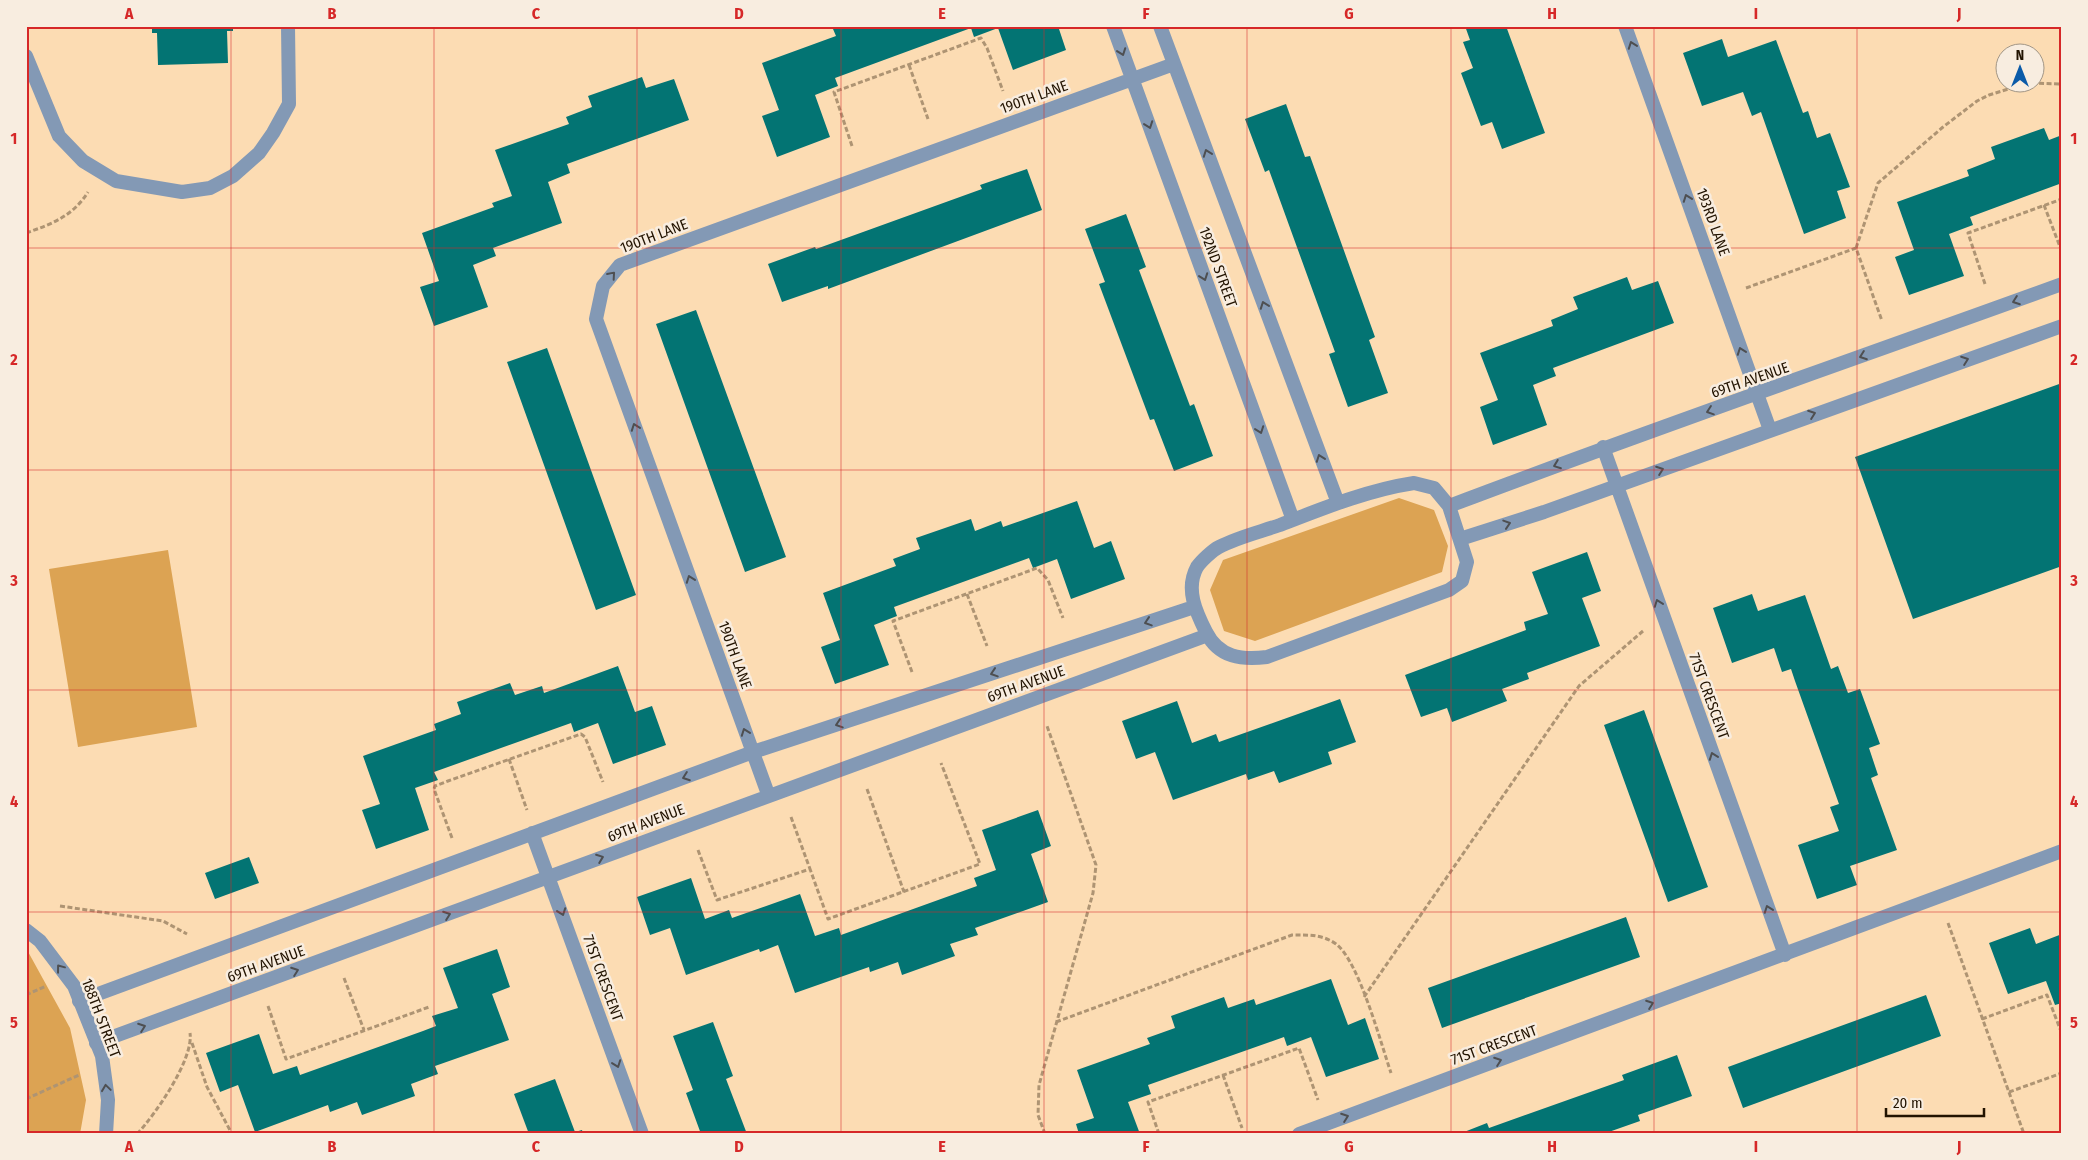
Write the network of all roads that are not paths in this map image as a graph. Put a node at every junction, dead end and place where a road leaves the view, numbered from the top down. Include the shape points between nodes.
1 (288, 26) edge
2 (1113, 26) edge
3 (1160, 26) edge
4 (1625, 26) edge
5 (26, 56) edge
6 (1174, 64) junction
7 (1132, 79) junction
8 (2062, 284) edge
9 (2062, 326) edge
10 (1757, 395) junction
11 (1770, 430) junction
12 (1603, 447) junction
13 (1617, 486) junction
14 (1338, 503) junction
15 (1449, 506) junction
16 (1293, 520) junction
17 (1460, 539) junction
18 (1194, 606) junction
19 (1208, 635) junction
20 (753, 752) junction
21 (768, 794) junction
22 (532, 833) junction
23 (2062, 851) edge
24 (550, 877) junction
25 (26, 930) edge
26 (1785, 955) junction
27 (80, 1001) junction
28 (96, 1043) junction
29 (106, 1134) edge
30 (642, 1134) edge
31 (1300, 1134) edge

1 - 5 street via 289,104 274,133 259,154 234,176 210,188 176,192 116,181 83,161 59,136
2 -> 7 street, 192ND STREET
3 - 6 street, 192ND STREET
10 -> 4 street, 193RD LANE
6 - 7 street, 190TH LANE
14 -> 6 street, 192ND STREET
7 -> 16 street, 192ND STREET
20 -> 7 street, 190TH LANE via 596,319 603,286 620,266
8 -> 10 street, 69TH AVENUE
11 -> 9 street
10 - 11 street, 193RD LANE
10 -> 12 street, 69TH AVENUE
13 -> 11 street
12 - 13 street, 71ST CRESCENT
12 -> 15 street, 69TH AVENUE
17 -> 13 street
26 -> 13 street, 71ST CRESCENT
14 - 15 street via 1391,486 1414,483 1434,488
14 - 16 street
15 - 17 street
16 - 18 street via 1218,548 1197,566 1191,585
17 - 19 street via 1467,562 1462,581 1449,590 1267,657 1248,659 1223,653
18 - 19 street
18 -> 20 street, 69TH AVENUE
19 - 21 street, 69TH AVENUE
20 - 21 street, 190TH LANE
20 -> 22 street, 69TH AVENUE
24 -> 21 street, 69TH AVENUE
22 - 24 street, 71ST CRESCENT
22 - 27 street, 69TH AVENUE
23 - 26 street, 71ST CRESCENT
28 -> 24 street, 69TH AVENUE
24 -> 30 street, 71ST CRESCENT
27 -> 25 street, 188TH STREET via 74,986 40,940
31 -> 26 street, 71ST CRESCENT
27 - 28 street, 188TH STREET
29 -> 28 street, 188TH STREET via 108,1100 102,1056

